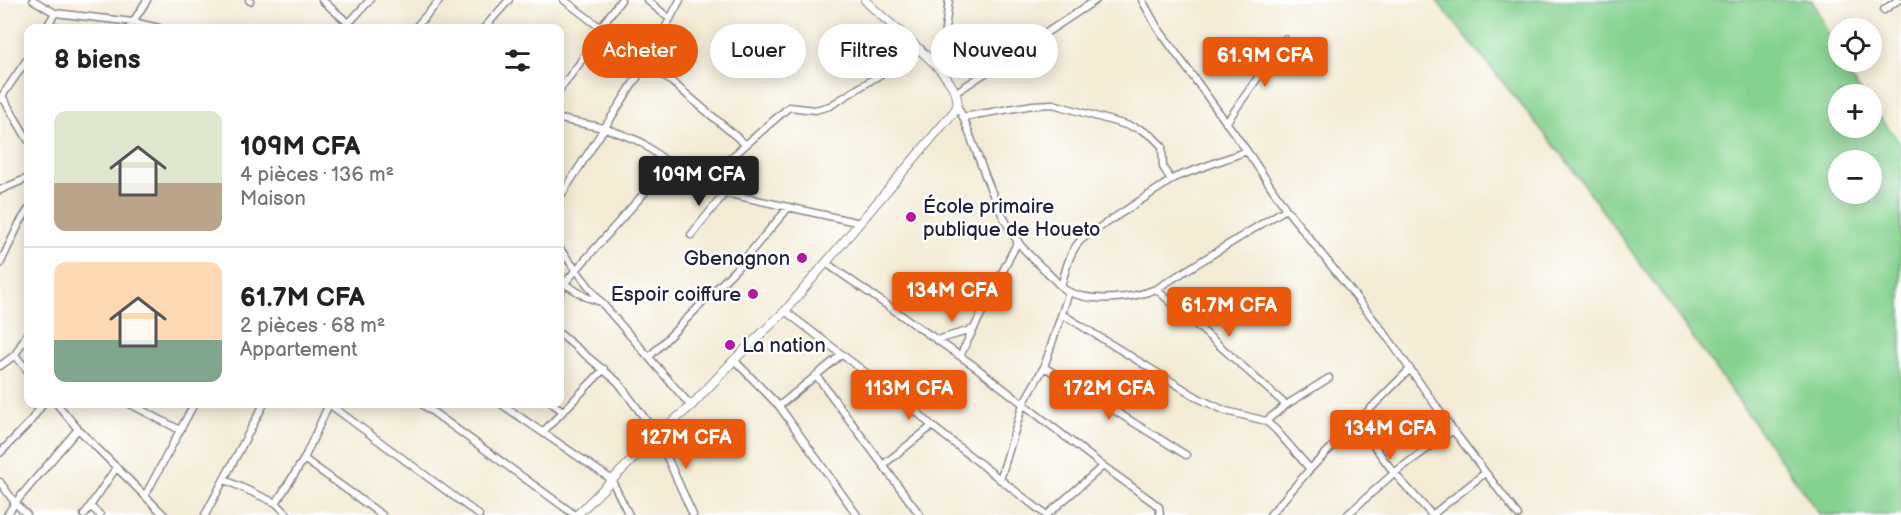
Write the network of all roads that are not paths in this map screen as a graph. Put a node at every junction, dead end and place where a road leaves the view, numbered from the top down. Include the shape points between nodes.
1 (33, 0) edge
2 (147, 0) edge
3 (322, 0) edge
4 (370, 0) edge
5 (440, 0) edge
6 (509, 0) edge
7 (564, 0) edge
8 (621, 0) edge
9 (647, 0) edge
10 (680, 0) edge
11 (865, 0) edge
12 (949, 0) edge
13 (1096, 0) edge
14 (1142, 0) edge
15 (1898, 0) edge
16 (1884, 10) dead end
17 (55, 13) junction
18 (670, 19) junction
19 (48, 24) edge
20 (125, 24) edge
21 (132, 24) edge
22 (349, 24) edge
23 (352, 24) edge
24 (419, 24) edge
25 (488, 24) edge
26 (595, 24) edge
27 (603, 24) edge
28 (667, 24) edge
29 (946, 24) edge
30 (1285, 39) dead end
31 (921, 50) junction
32 (582, 59) edge
33 (931, 60) edge
34 (24, 64) edge
35 (637, 78) edge
36 (666, 78) edge
37 (947, 78) edge
38 (564, 84) edge
39 (955, 93) junction
40 (1, 98) edge
41 (957, 106) junction
42 (963, 117) junction
43 (564, 120) edge
44 (1226, 123) junction
45 (604, 128) junction
46 (24, 134) edge
47 (745, 144) junction
48 (1247, 151) junction
49 (670, 164) junction
50 (24, 180) edge
51 (1171, 180) junction
52 (701, 184) junction
53 (0, 190) edge
54 (564, 191) edge
55 (725, 193) junction
56 (789, 207) junction
57 (1286, 209) junction
58 (24, 216) edge
59 (860, 223) junction
60 (692, 235) dead end
61 (1018, 241) junction
62 (564, 254) edge
63 (826, 263) junction
64 (0, 264) edge
65 (576, 270) junction
66 (564, 281) edge
67 (564, 284) edge
68 (1061, 286) junction
69 (1156, 289) junction
70 (1069, 292) junction
71 (601, 302) junction
72 (785, 311) junction
73 (1062, 314) junction
74 (974, 329) junction
75 (564, 337) edge
76 (24, 339) edge
77 (937, 340) junction
78 (840, 355) junction
79 (15, 356) junction
80 (960, 356) junction
81 (649, 357) junction
82 (734, 360) junction
83 (0, 366) edge
84 (24, 366) edge
85 (1044, 367) junction
86 (604, 369) junction
87 (1410, 369) junction
88 (816, 375) junction
89 (1329, 378) dead end
90 (1023, 404) junction
91 (1286, 405) junction
92 (691, 406) junction
93 (779, 406) junction
94 (40, 408) edge
95 (60, 408) edge
96 (138, 408) edge
97 (192, 408) edge
98 (262, 408) edge
99 (327, 408) edge
100 (334, 408) edge
101 (428, 408) edge
102 (507, 408) edge
103 (560, 408) edge
104 (564, 411) junction
105 (1266, 421) junction
106 (1357, 422) junction
107 (932, 426) junction
108 (78, 429) junction
109 (180, 430) junction
110 (1453, 430) junction
111 (543, 432) junction
112 (657, 435) junction
113 (0, 453) edge
114 (1186, 455) dead end
115 (304, 459) junction
116 (883, 465) junction
117 (1103, 466) junction
118 (116, 468) junction
119 (1310, 469) junction
120 (1394, 473) junction
121 (1485, 473) junction
122 (611, 479) junction
123 (225, 480) junction
124 (1000, 480) junction
125 (0, 482) edge
126 (145, 496) junction
127 (15, 503) junction
128 (276, 503) junction
129 (91, 507) junction
130 (7, 515) edge
131 (27, 515) edge
132 (84, 515) edge
133 (100, 515) edge
134 (164, 515) edge
135 (205, 515) edge
136 (288, 515) edge
137 (382, 515) edge
138 (479, 515) edge
139 (576, 515) edge
140 (629, 515) edge
141 (693, 515) edge
142 (857, 515) edge
143 (920, 515) edge
144 (1046, 515) edge
145 (1160, 515) edge
146 (1270, 515) edge
147 (1347, 515) edge
148 (1432, 515) edge
149 (1518, 515) edge

1 - 17 street
2 - 21 street
3 - 22 street
4 - 23 street
5 - 24 street
6 - 25 street
7 - 26 street
8 - 27 street
9 - 18 street
10 - 18 street
11 - 31 street
12 - 29 street
13 - 39 street
14 - 44 street
15 - 16 street
17 - 19 street
17 - 20 street
18 - 28 street
30 - 44 street
31 - 33 street
31 - 47 street via 830,106 815,110 789,107
32 - 38 street
34 - 40 street
35 - 45 street
36 - 47 street
37 - 39 street
39 - 41 street
40 - 46 street
41 - 42 street
41 - 59 street
42 - 51 street via 1053,104 1140,129 1160,143 1163,167
42 - 61 street
43 - 45 street
44 - 48 street
45 - 49 street via 640,142
45 - 54 street
47 - 52 street
48 - 51 street
48 - 57 street
49 - 52 street
49 - 65 street
50 - 53 street
51 - 68 street via 1076,245
52 - 55 street
55 - 56 street
55 - 60 street
56 - 59 street
56 - 81 street via 735,270
57 - 69 street
57 - 87 street
58 - 64 street
59 - 63 street
61 - 68 street
61 - 74 street
62 - 65 street
63 - 72 street
63 - 77 street
65 - 66 street
65 - 71 street
67 - 71 street
68 - 70 street
69 - 70 street via 1124,298
69 - 91 street
70 - 73 street
71 - 81 street
72 - 78 street
72 - 82 street
73 - 85 street
73 - 105 street via 1200,399 1226,411
74 - 77 street
74 - 80 street
75 - 86 street
76 - 79 street
77 - 80 street
78 - 88 street
78 - 107 street
79 - 83 street
79 - 84 street
80 - 90 street
81 - 92 street
82 - 92 street
82 - 93 street
85 - 90 street
85 - 114 street
86 - 104 street
86 - 112 street
87 - 106 street
87 - 110 street
88 - 93 street
88 - 116 street
89 - 91 street
90 - 117 street
90 - 124 street
91 - 105 street
92 - 112 street
93 - 142 street
94 - 113 street
95 - 108 street
96 - 109 street
97 - 109 street
98 - 123 street
99 - 115 street
100 - 138 street
101 - 139 street
102 - 111 street
103 - 104 street
104 - 111 street
105 - 119 street
106 - 119 street
106 - 120 street
107 - 116 street
107 - 124 street
108 - 118 street
108 - 127 street
109 - 126 street
110 - 120 street
110 - 121 street
111 - 122 street
112 - 122 street
112 - 141 street
115 - 128 street
115 - 137 street
116 - 143 street
117 - 144 street
117 - 145 street via 1159,507
118 - 126 street
118 - 129 street
119 - 146 street
120 - 147 street
120 - 148 street
121 - 148 street
121 - 149 street
122 - 139 street
122 - 140 street
123 - 128 street
123 - 135 street
124 - 144 street
125 - 127 street
126 - 134 street
127 - 130 street
127 - 131 street
128 - 136 street
129 - 132 street
129 - 133 street

